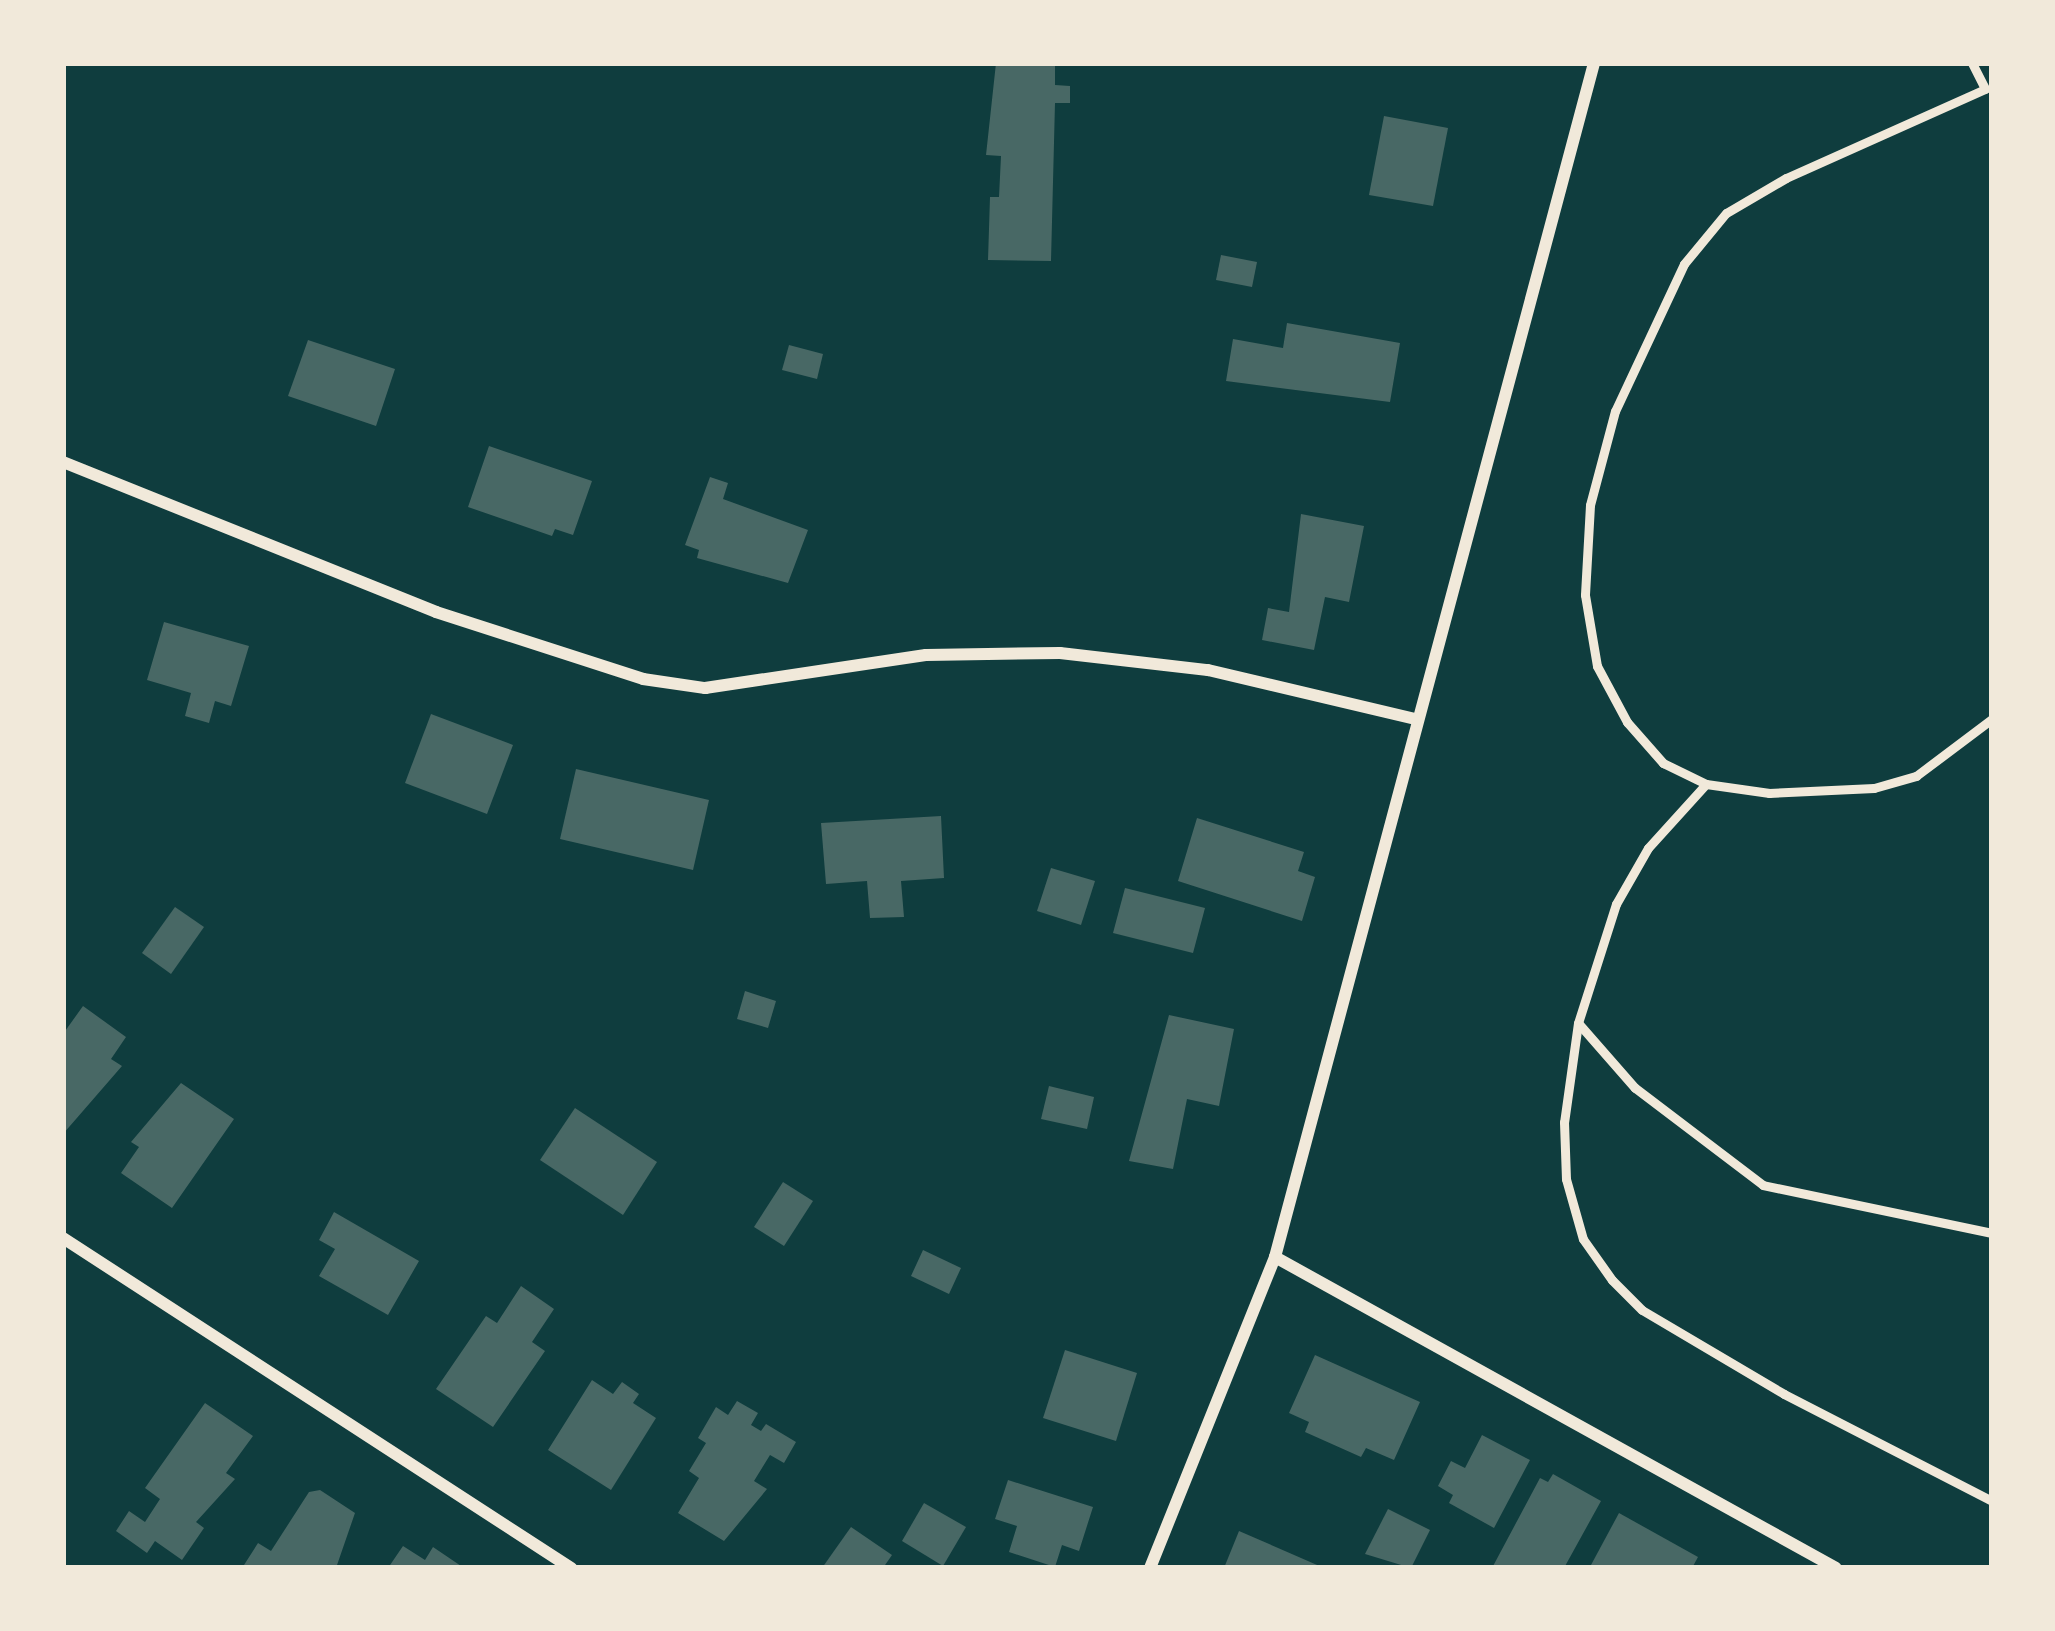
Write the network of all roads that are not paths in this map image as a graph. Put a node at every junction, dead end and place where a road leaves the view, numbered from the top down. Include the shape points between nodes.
1 (1594, 63) edge
2 (1972, 63) edge
3 (1988, 89) edge
4 (63, 462) edge
5 (1415, 719) junction
6 (1992, 719) edge
7 (1706, 784) junction
8 (1578, 1023) junction
9 (1992, 1233) edge
10 (63, 1238) edge
11 (1275, 1257) junction
12 (1992, 1501) edge
13 (571, 1568) edge
14 (1150, 1568) edge
15 (1836, 1568) edge

1 - 5 street
2 - 3 lane
3 - 7 lane via 1726,213 1684,264 1615,411 1590,505 1585,596 1597,666 1627,722 1663,763
4 - 5 street via 436,612 643,679 705,688 926,655 1060,652 1208,670
5 - 11 street
6 - 7 lane via 1916,776 1874,788 1837,795
7 - 8 lane via 1648,848 1616,904
8 - 9 lane via 1635,1088 1763,1185
8 - 12 lane via 1565,1179 1583,1239 1612,1280 1642,1310 1784,1394
10 - 13 street
11 - 14 street
11 - 15 street

